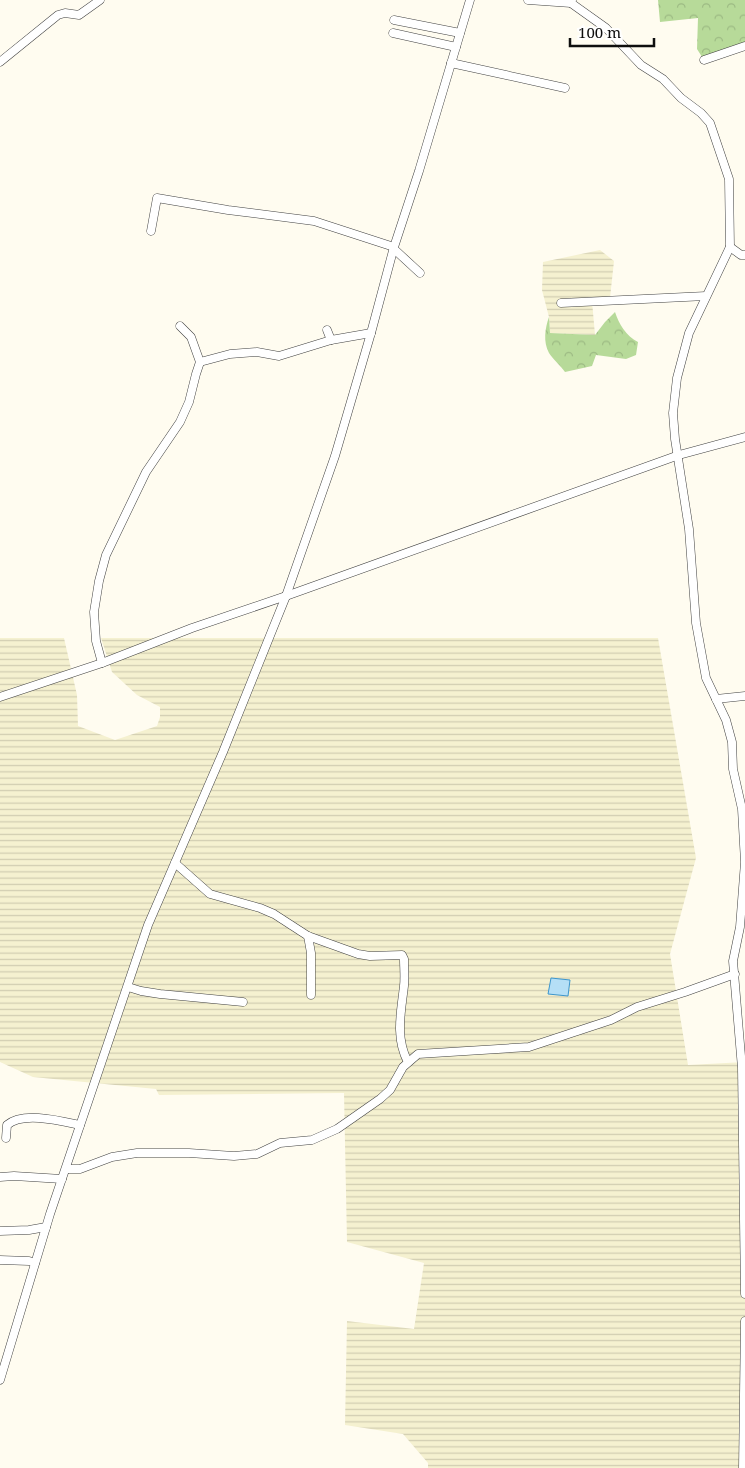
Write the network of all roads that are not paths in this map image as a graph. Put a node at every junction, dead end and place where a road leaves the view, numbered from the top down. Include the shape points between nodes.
1 (100, 0) edge
2 (470, 0) edge
3 (528, 0) edge
4 (572, 1) edge
5 (394, 20) dead end
6 (394, 33) dead end
7 (460, 33) junction
8 (745, 46) edge
9 (456, 47) junction
10 (704, 60) dead end
11 (0, 62) edge
12 (451, 63) junction
13 (566, 88) dead end
14 (150, 231) dead end
15 (730, 247) junction
16 (394, 248) junction
17 (745, 255) edge
18 (420, 273) dead end
19 (706, 296) junction
20 (561, 303) dead end
21 (180, 326) dead end
22 (327, 330) dead end
23 (371, 333) junction
24 (331, 340) junction
25 (200, 362) junction
26 (745, 437) edge
27 (679, 455) junction
28 (286, 596) junction
29 (102, 662) junction
30 (745, 696) edge
31 (0, 697) edge
32 (716, 699) junction
33 (175, 863) junction
34 (308, 936) junction
35 (736, 944) junction
36 (745, 948) edge
37 (735, 974) junction
38 (128, 987) junction
39 (311, 995) dead end
40 (243, 1002) dead end
41 (408, 1062) junction
42 (80, 1125) junction
43 (6, 1138) dead end
44 (66, 1169) junction
45 (0, 1177) edge
46 (62, 1179) junction
47 (46, 1227) junction
48 (0, 1231) edge
49 (0, 1260) edge
50 (35, 1263) junction
51 (745, 1294) edge
52 (745, 1321) edge
53 (0, 1380) edge
54 (743, 1468) edge

1 - 11 street via 79,16 65,13 58,16
2 - 7 street
3 - 4 street
4 - 15 street via 710,123 729,179
5 - 7 street
6 - 9 street
7 - 9 street
8 - 10 street
9 - 12 street
12 - 13 street
12 - 16 street
14 - 16 street via 157,198 314,221
15 - 17 street
15 - 19 street
16 - 18 street
16 - 23 street
19 - 20 street
19 - 27 street via 689,334 677,378 673,413
21 - 25 street via 191,337
22 - 24 street
23 - 24 street
23 - 28 street via 335,456
24 - 25 street via 279,356 257,352 230,354
25 - 29 street via 180,422 146,472 106,555 94,612 96,641
26 - 27 street
27 - 28 street
27 - 32 street via 696,623 706,678
28 - 29 street
28 - 33 street
29 - 31 street
30 - 32 street
32 - 35 street via 732,742 733,769 742,809 745,862
33 - 34 street via 210,894 260,908
33 - 38 street via 148,925
34 - 39 street
34 - 41 street via 358,954 402,956 405,984 399,1016 402,1051
35 - 36 street
35 - 37 street
37 - 41 street via 529,1047 418,1054
37 - 51 street via 742,1068
38 - 40 street
38 - 42 street
41 - 44 street via 390,1090 380,1099 337,1129 312,1140 280,1143 249,1155 137,1153 112,1157 80,1169
42 - 43 street via 32,1118 13,1120 7,1125
42 - 44 street
44 - 46 street
45 - 46 street
46 - 47 street
47 - 48 street
47 - 50 street
49 - 50 street
50 - 53 street
52 - 54 street

